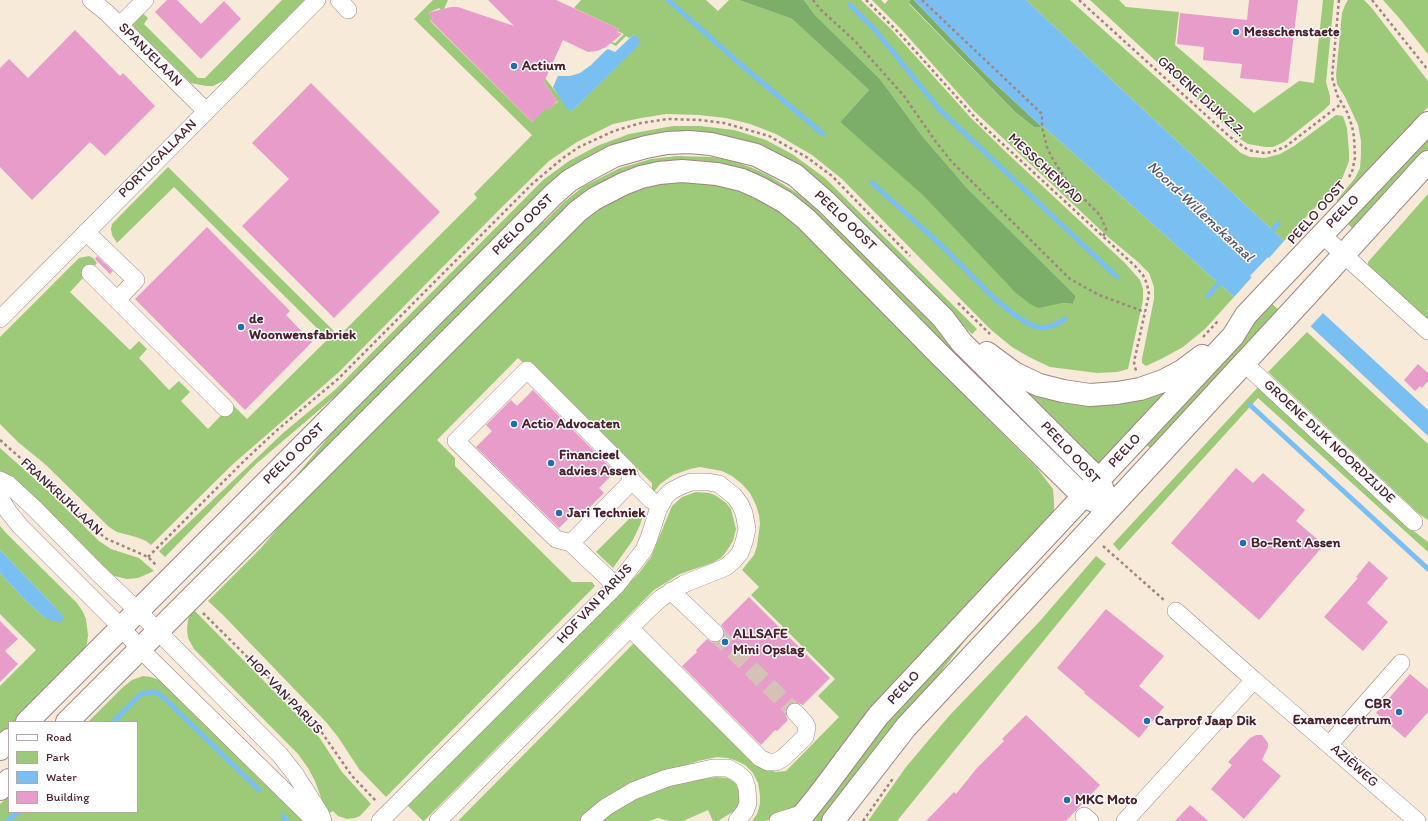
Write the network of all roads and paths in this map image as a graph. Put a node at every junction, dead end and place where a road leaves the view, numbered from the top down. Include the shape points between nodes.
1 (92, 0) edge
2 (145, 0) edge
3 (317, 0) edge
4 (813, 0) edge
5 (866, 0) edge
6 (922, 0) edge
7 (1079, 0) edge
8 (1339, 0) edge
9 (1372, 0) edge
10 (120, 25) junction
11 (1428, 70) edge
12 (1341, 104) junction
13 (206, 111) junction
14 (1428, 123) edge
15 (1428, 162) edge
16 (1345, 182) dead end
17 (86, 232) junction
18 (1322, 234) junction
19 (1103, 237) junction
20 (1344, 254) junction
21 (915, 261) dead end
22 (90, 273) dead end
23 (117, 300) junction
24 (950, 310) junction
25 (1145, 312) junction
26 (1246, 315) junction
27 (0, 319) edge
28 (1218, 321) dead end
29 (1428, 331) edge
30 (992, 336) dead end
31 (1201, 338) dead end
32 (1244, 363) junction
33 (1136, 375) dead end
34 (226, 408) dead end
35 (0, 440) edge
36 (0, 480) edge
37 (1099, 480) junction
38 (632, 481) junction
39 (1083, 496) junction
40 (0, 498) edge
41 (661, 504) junction
42 (1110, 508) junction
43 (1414, 522) dead end
44 (571, 543) junction
45 (1103, 546) dead end
46 (148, 557) joint
47 (616, 586) junction
48 (671, 591) junction
49 (190, 600) junction
50 (138, 611) junction
51 (1176, 611) joint
52 (121, 627) junction
53 (630, 628) junction
54 (157, 632) junction
55 (715, 633) tunnel mouth
56 (140, 649) junction
57 (1401, 663) dead end
58 (1254, 680) junction
59 (795, 712) tunnel mouth
60 (28, 721) edge
61 (68, 721) edge
62 (8, 741) edge
63 (1329, 745) junction
64 (0, 749) edge
65 (8, 781) edge
66 (0, 789) edge
67 (384, 817) edge
68 (801, 817) edge
69 (317, 821) edge
70 (323, 821) edge
71 (438, 821) edge
72 (589, 821) edge
73 (737, 821) edge
74 (778, 821) edge
75 (833, 821) edge
76 (1125, 821) edge
77 (1417, 821) edge

1 - 10 street, SPANJELAAN
2 - 10 street
3 - 13 street, PORTUGALLAAN
4 - 25 path via 855,41 904,96 952,162 1070,279 1099,295
5 - 19 path, MESSCHENPAD via 980,123
6 - 19 path via 1042,114 1042,127 1051,156 1064,177 1100,215 1106,229
7 - 12 path, GROENE DIJK Z.Z. via 1230,137 1248,150 1264,153 1286,147
8 - 12 path, PEELO OOST via 1332,77
9 - 11 path
10 - 13 street, SPANJELAAN
12 - 16 path, PEELO OOST via 1352,126 1356,148 1352,172
13 - 17 street, PORTUGALLAAN
14 - 18 main road, PEELO
15 - 20 main road, PEELO
17 - 23 street via 136,280
17 - 27 street, PORTUGALLAAN
18 - 20 street
18 - 26 main road, PEELO
19 - 25 path, MESSCHENPAD via 1143,275 1149,294
20 - 29 street
20 - 32 main road, PEELO
21 - 46 path, PEELO OOST via 832,176 808,158 769,136 724,123 700,120 668,119 614,131 579,147 532,184 338,379 266,441
22 - 23 street
23 - 34 street
24 - 26 main road via 968,336 1014,373 1039,385 1063,392 1090,395 1140,389 1169,378 1200,358 1227,328
24 - 30 path
24 - 37 main road, PEELO OOST via 962,343
24 - 50 main road, PEELO OOST via 795,175 756,155 711,144 689,142 667,143 614,156 586,170 553,195
25 - 33 path, MESSCHENPAD via 1134,362
26 - 37 main road, PEELO via 1233,336
28 - 31 path
32 - 42 main road, PEELO
32 - 43 street, GROENE DIJK NOORDZIJDE
35 - 46 path, FRANKRIJKLAAN via 105,538
36 - 50 street, FRANKRIJKLAAN via 34,508
37 - 39 main road, PEELO
37 - 42 main road, PEELO OOST
38 - 41 street via 651,500
38 - 44 street
38 - 44 street via 628,471 527,370 456,441 556,539
39 - 42 main road, PEELO OOST
39 - 49 main road, PEELO OOST via 806,219 785,202 742,180 717,174 682,171 659,173 623,184 594,199 578,211
39 - 68 main road, PEELO via 878,716
40 - 52 street via 20,526
41 - 47 street, HOF VAN PARIJS via 644,550
41 - 48 street, HOF VAN PARIJS via 671,491 691,482 719,484 740,504 747,529 740,552 726,567 698,577
42 - 75 main road, PEELO via 906,727
44 - 47 street
45 - 51 path
47 - 67 street, HOF VAN PARIJS
48 - 53 street, HOF VAN PARIJS
48 - 55 street
49 - 54 main road, PEELO OOST
49 - 67 path, HOF VAN PARIJS via 318,727
50 - 52 main road, PEELO OOST
50 - 54 street
51 - 58 street, AZIËWEG
52 - 56 street
52 - 60 main road, PEELO OOST
53 - 59 street via 760,758 776,762 784,758 805,737 805,722
53 - 71 street, HOF VAN PARIJS
54 - 56 main road, PEELO OOST
54 - 70 street via 280,755 295,774
56 - 61 main road, PEELO OOST
56 - 69 street
57 - 63 street
58 - 63 street, AZIËWEG
58 - 76 street
62 - 64 main road
63 - 77 street, AZIËWEG
65 - 66 main road
68 - 74 street
72 - 73 street via 633,791 667,778 713,768 728,768 744,779 748,803

